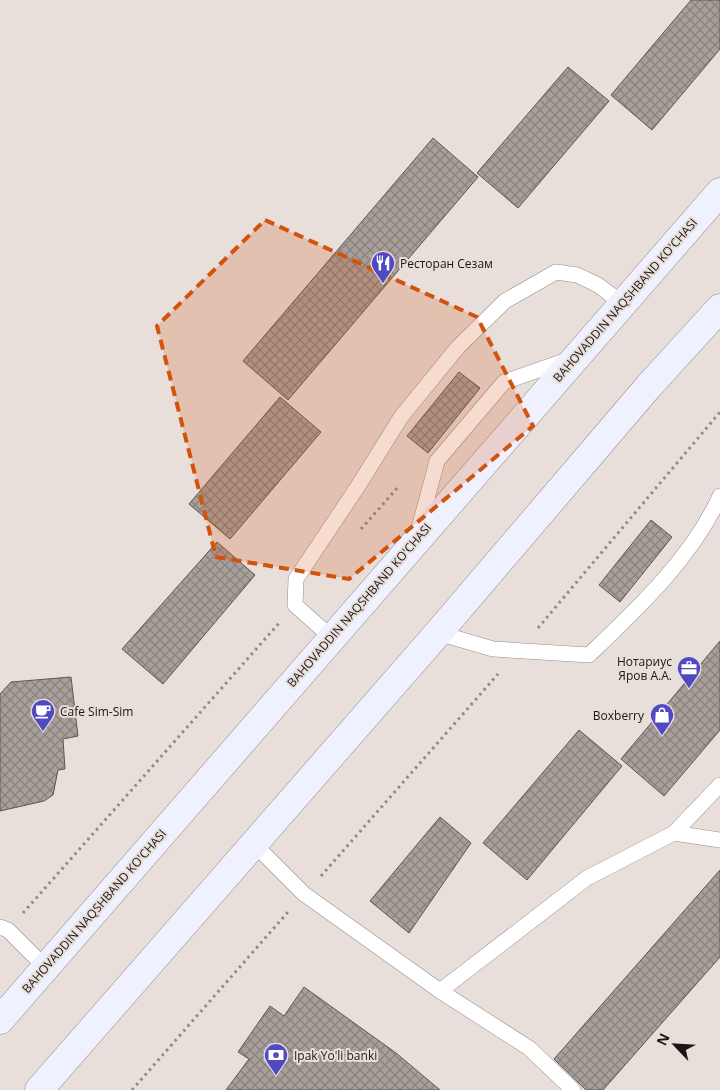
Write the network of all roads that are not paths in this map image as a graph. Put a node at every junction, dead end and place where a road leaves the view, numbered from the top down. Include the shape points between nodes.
1 (720, 192) edge
2 (622, 303) junction
3 (720, 310) edge
4 (574, 358) junction
5 (720, 496) edge
6 (416, 540) junction
7 (438, 633) junction
8 (331, 637) junction
9 (720, 785) edge
10 (674, 833) junction
11 (720, 840) edge
12 (254, 843) junction
13 (4, 929) edge
14 (45, 967) junction
15 (440, 991) junction
16 (0, 1020) edge
17 (39, 1090) edge
18 (572, 1090) edge

1 - 2 main road, BAHOVADDIN NAQSHBAND KO'CHASI
2 - 4 main road, BAHOVADDIN NAQSHBAND KO'CHASI
2 - 8 lane via 598,285 577,275 556,272 504,301 458,347 400,417 296,579 295,605
3 - 7 main road via 648,387
4 - 6 main road, BAHOVADDIN NAQSHBAND KO'CHASI
4 - 6 lane via 504,382 437,461
5 - 7 lane via 686,551 638,608 589,655 493,649
6 - 8 main road, BAHOVADDIN NAQSHBAND KO'CHASI
7 - 12 main road
8 - 14 main road, BAHOVADDIN NAQSHBAND KO'CHASI
9 - 10 lane
10 - 11 lane
10 - 15 lane via 587,878
12 - 15 lane via 304,894
12 - 17 main road
13 - 14 lane
14 - 16 main road, BAHOVADDIN NAQSHBAND KO'CHASI
15 - 18 lane via 529,1048

